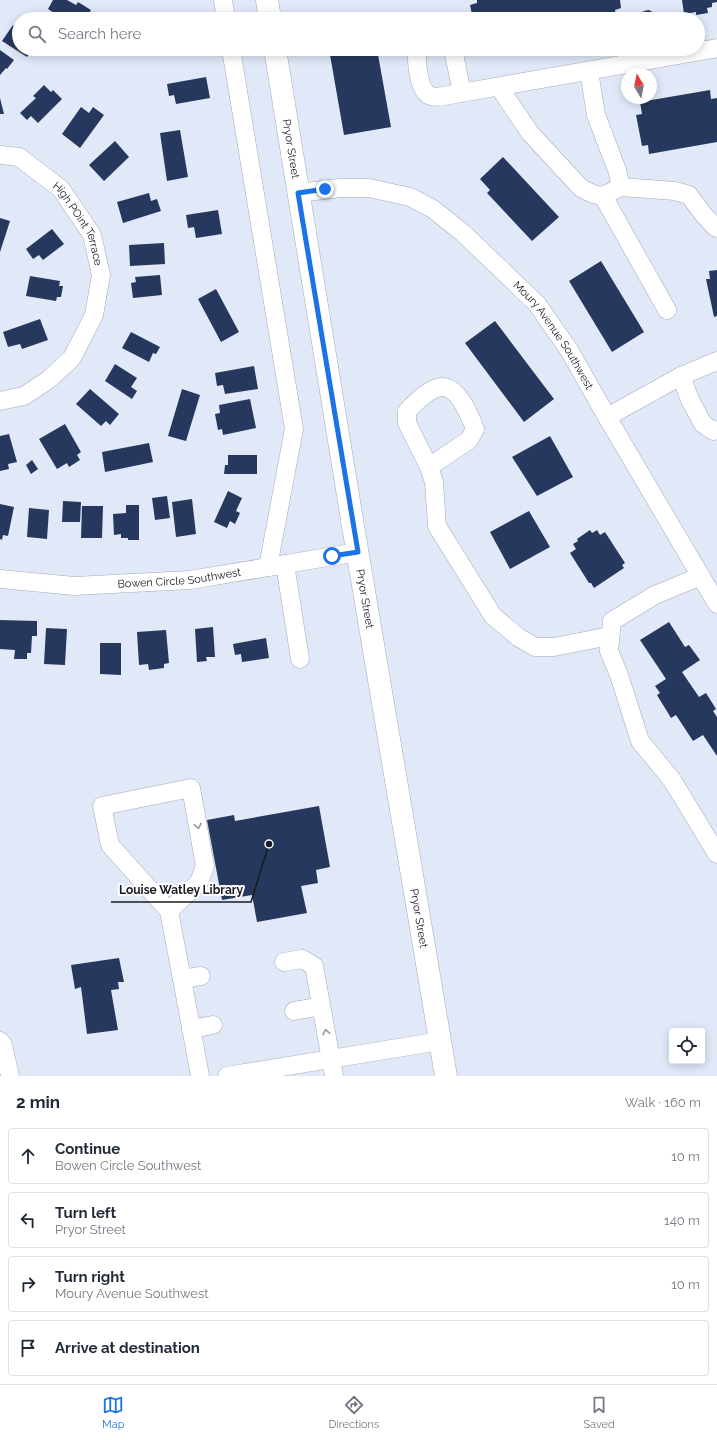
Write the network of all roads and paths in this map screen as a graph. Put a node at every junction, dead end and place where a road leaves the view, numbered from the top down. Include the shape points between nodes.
1 (223, 0) edge
2 (267, 0) edge
3 (225, 12) edge
4 (269, 12) edge
5 (717, 48) edge
6 (705, 50) edge
7 (232, 56) edge
8 (276, 56) edge
9 (416, 56) edge
10 (454, 56) edge
11 (672, 56) edge
12 (589, 71) junction
13 (499, 87) junction
14 (462, 93) junction
15 (0, 155) edge
16 (621, 188) junction
17 (298, 193) junction
18 (602, 196) junction
19 (717, 228) edge
20 (667, 310) dead end
21 (717, 361) edge
22 (681, 376) junction
23 (0, 401) edge
24 (607, 417) junction
25 (717, 430) edge
26 (429, 467) dead end
27 (358, 552) junction
28 (276, 566) junction
29 (701, 576) junction
30 (0, 579) edge
31 (717, 604) edge
32 (610, 636) junction
33 (300, 659) dead end
34 (717, 854) edge
35 (169, 911) junction
36 (284, 962) dead end
37 (201, 976) dead end
38 (182, 979) junction
39 (321, 1006) junction
40 (294, 1011) dead end
41 (213, 1025) dead end
42 (192, 1029) junction
43 (0, 1041) edge
44 (440, 1041) junction
45 (333, 1067) edge
46 (10, 1076) edge
47 (200, 1076) edge
48 (227, 1076) edge
49 (446, 1076) edge

1 - 3 street
2 - 4 main road
5 - 6 street
7 - 28 street via 294,429
8 - 17 main road, Pryor Street
9 - 14 street via 425,93 433,97
10 - 14 street
11 - 12 street
12 - 13 street
12 - 16 street via 596,114
13 - 14 street
13 - 18 street via 530,133 581,188
15 - 23 street, High POint Terrace via 19,157 61,189 92,235 101,275 94,315 72,358 48,380 24,396
16 - 18 street
16 - 19 street via 675,191 689,195
17 - 24 street, Moury Avenue Southwest via 333,188 369,188 410,197 434,209 463,233 537,304 569,350
17 - 27 main road, Pryor Street
18 - 20 street
21 - 22 street
22 - 24 street
22 - 25 street via 703,424 713,431
24 - 29 street, Moury Avenue Southwest
26 - 32 street via 434,482 437,526 493,616 518,637 536,647 554,647
27 - 28 street, Bowen Circle Southwest
27 - 44 main road, Pryor Street
28 - 30 street, Bowen Circle Southwest via 190,580 74,586
28 - 33 street
29 - 31 street, Moury Avenue Southwest
29 - 32 street via 655,595 612,621
32 - 34 street via 609,651 640,741 672,780
35 -> 35 street via 110,845 102,806 191,788 205,866 199,882
35 - 38 street
36 - 39 street via 302,959 314,966
37 - 38 street
38 - 42 street
39 - 40 street
45 -> 39 street
41 - 42 street
42 - 47 street
43 - 46 street
44 - 45 street
44 - 49 main road, Pryor Street
45 - 48 street

